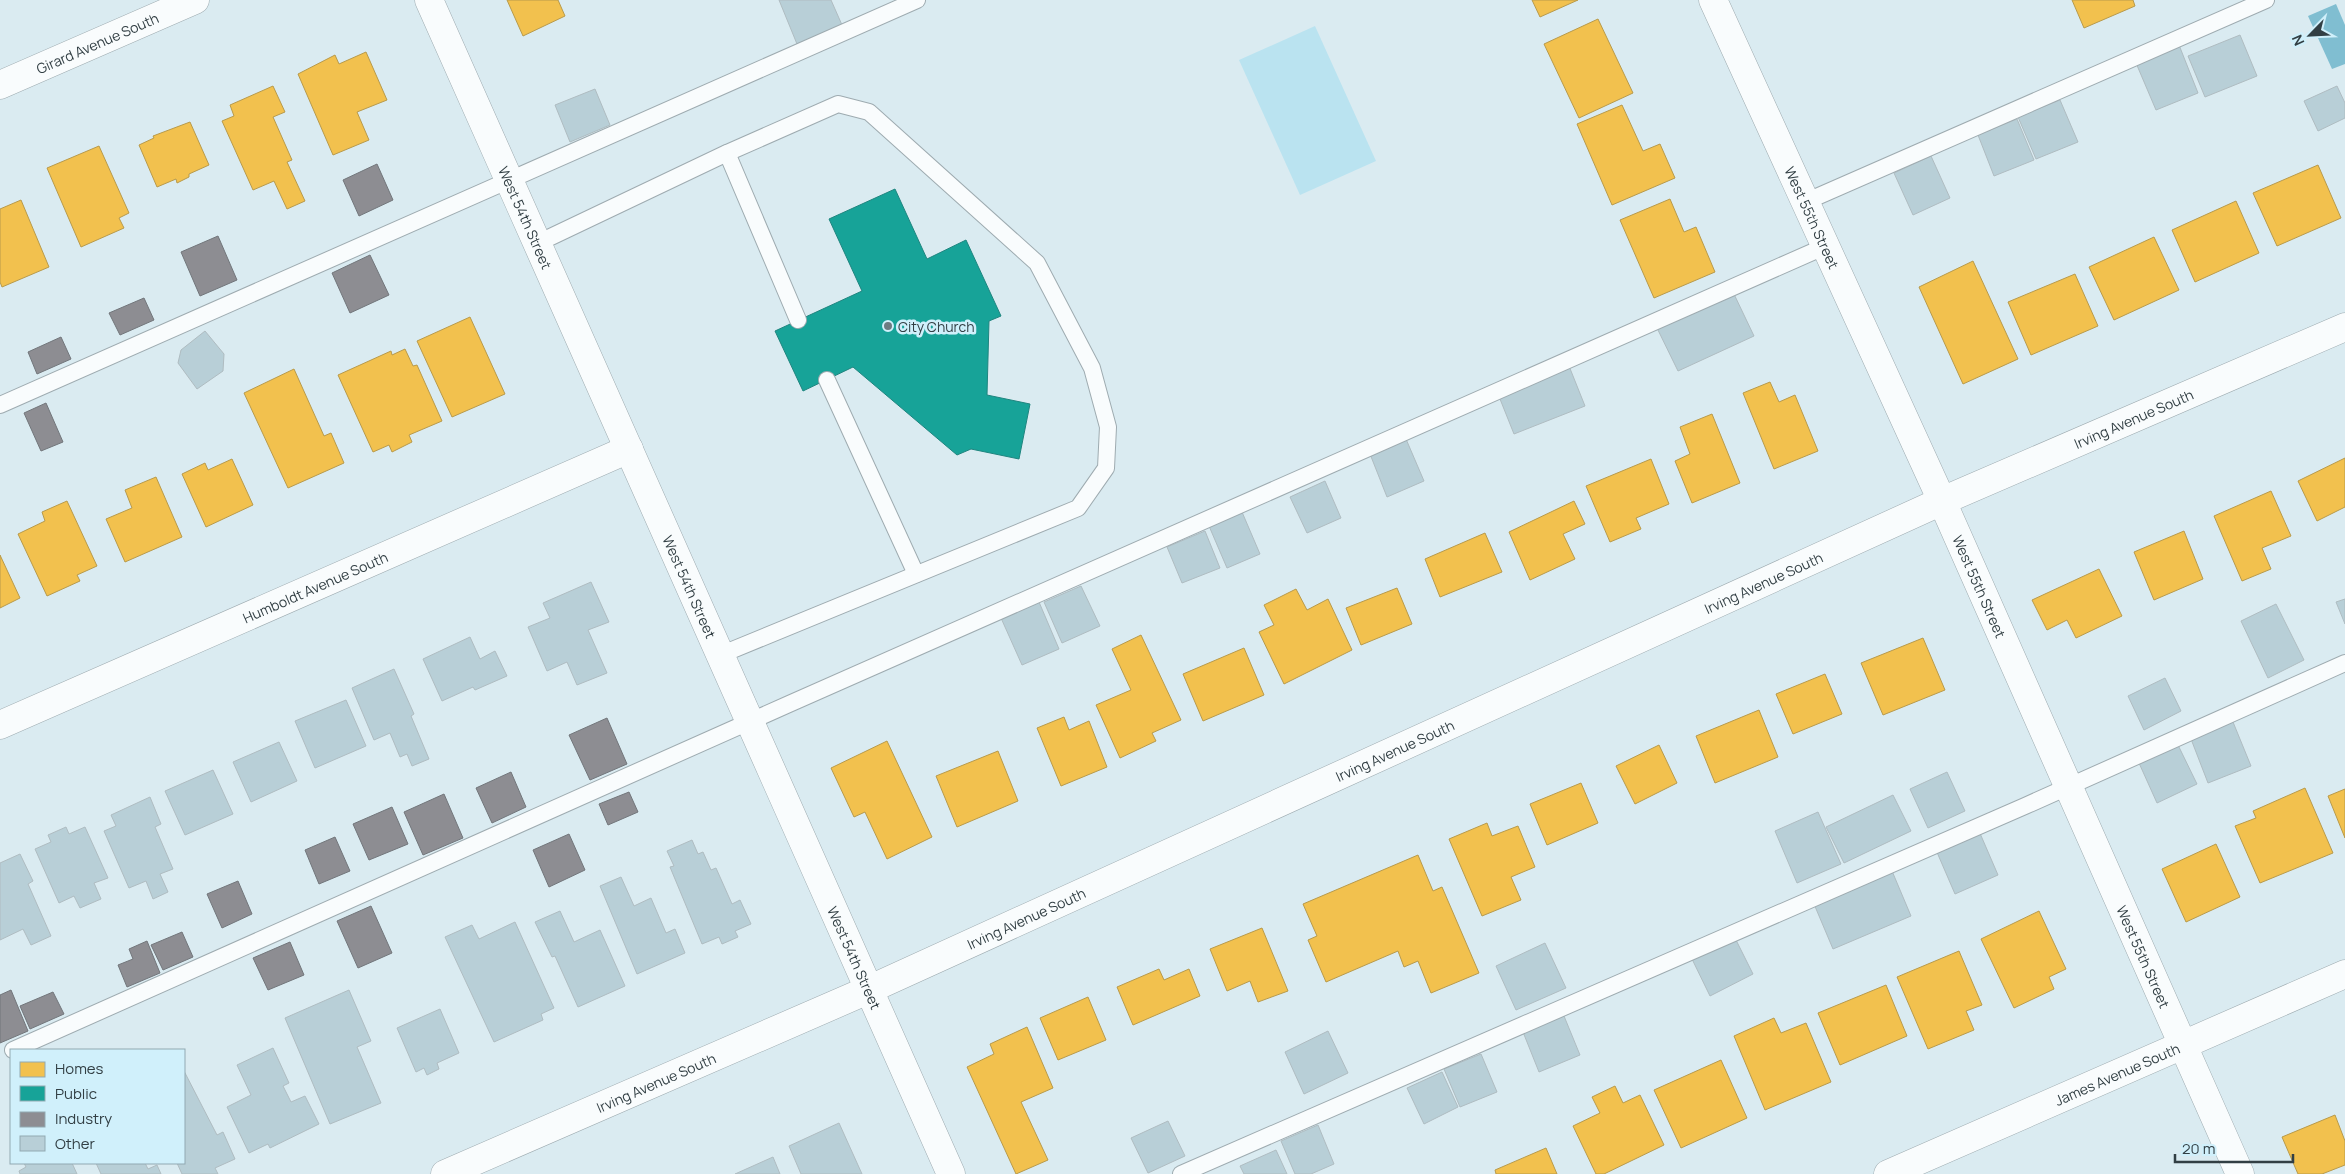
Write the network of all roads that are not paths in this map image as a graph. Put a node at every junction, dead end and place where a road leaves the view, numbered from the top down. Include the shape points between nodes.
1 (195, 0) edge
2 (429, 0) edge
3 (917, 0) edge
4 (1713, 0) edge
5 (2266, 0) edge
6 (0, 85) edge
7 (727, 154) junction
8 (509, 178) junction
9 (1805, 202) junction
10 (538, 244) junction
11 (1826, 246) junction
12 (798, 320) dead end
13 (2345, 327) edge
14 (827, 380) dead end
15 (0, 404) edge
16 (629, 449) junction
17 (1942, 501) junction
18 (916, 574) junction
19 (720, 655) junction
20 (2345, 663) edge
21 (750, 722) junction
22 (0, 725) edge
23 (2069, 786) junction
24 (2345, 974) edge
25 (868, 990) junction
26 (2184, 1044) junction
27 (16, 1049) edge
28 (445, 1174) edge
29 (950, 1174) edge
30 (1181, 1174) edge
31 (1888, 1174) edge
32 (2240, 1174) edge

1 - 6 street, Girard Avenue South
2 - 8 street, West 54th Street
3 - 8 lane
4 - 9 street, West 55th Street
5 - 9 lane
7 - 10 lane
7 - 12 lane
7 - 18 lane via 838,104 869,112 1037,263 1092,368 1108,428 1106,468 1078,508
8 - 10 street, West 54th Street
8 - 15 lane
9 - 11 street, West 55th Street
10 - 16 street, West 54th Street
11 - 17 street, West 55th Street
11 - 21 lane
13 - 17 street, Irving Avenue South
14 - 18 lane
16 - 19 street, West 54th Street
16 - 22 street, Humboldt Avenue South
17 - 23 street, West 55th Street
17 - 25 street, Irving Avenue South
18 - 19 lane
19 - 21 street, West 54th Street
20 - 23 lane
21 - 25 street, West 54th Street
21 - 27 lane
23 - 26 street, West 55th Street
23 - 30 lane
24 - 26 street, James Avenue South
25 - 28 street, Irving Avenue South
25 - 29 street, West 54th Street
26 - 31 street, James Avenue South
26 - 32 street, West 55th Street

